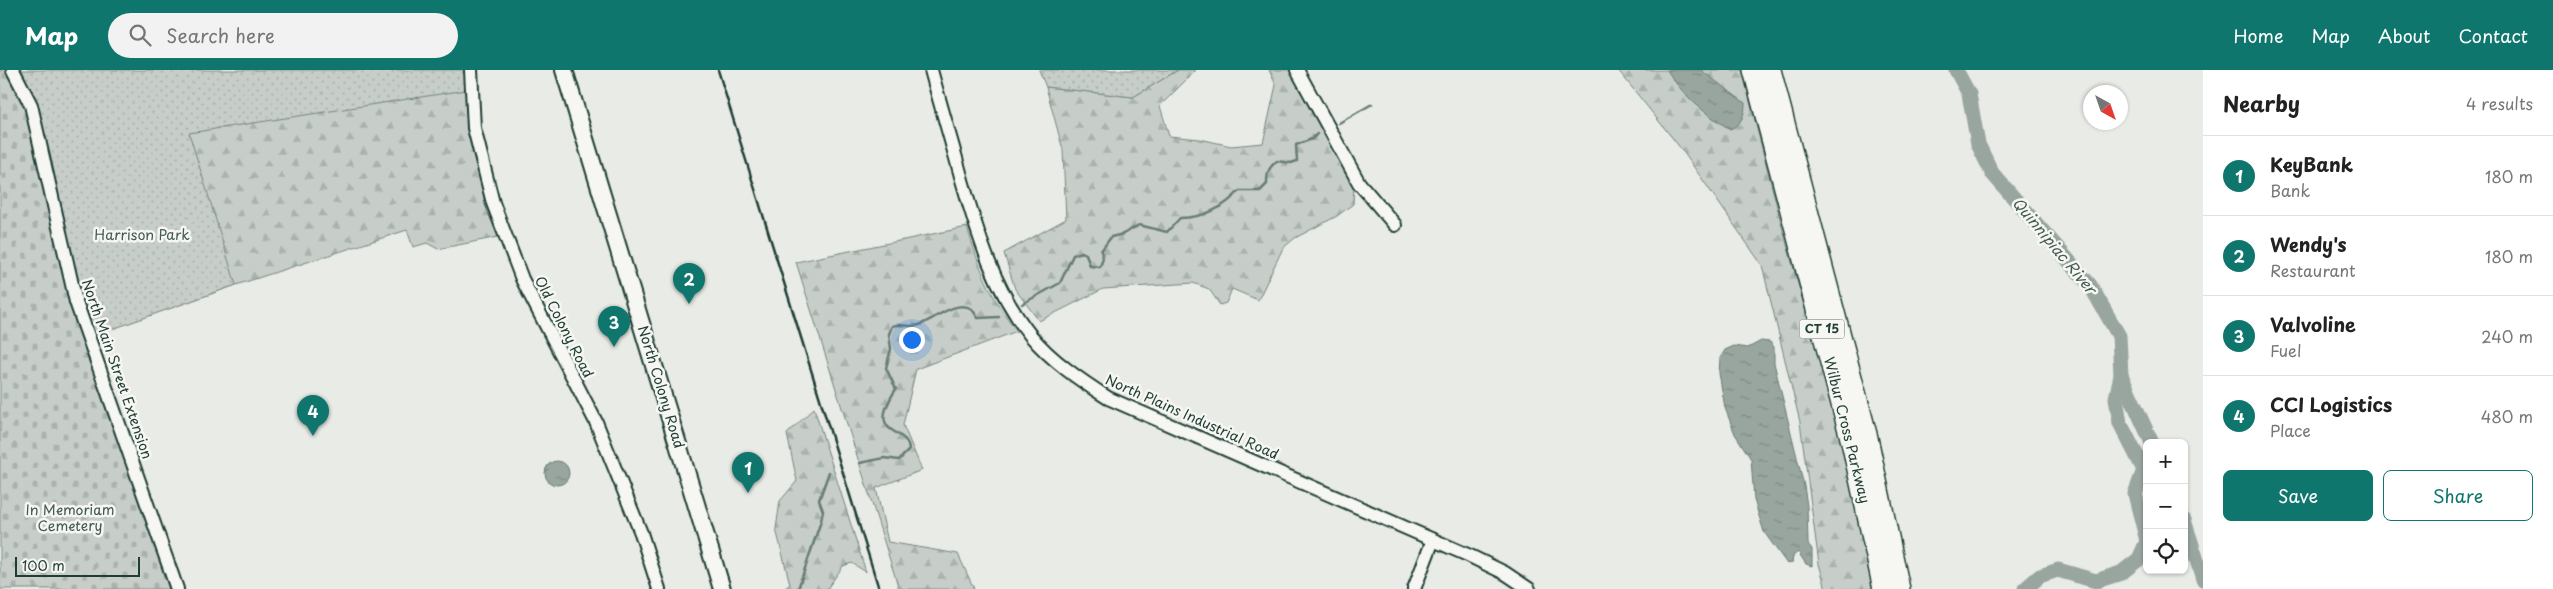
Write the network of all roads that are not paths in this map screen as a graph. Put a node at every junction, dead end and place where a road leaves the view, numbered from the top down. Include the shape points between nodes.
1 (13, 70) edge
2 (472, 70) edge
3 (564, 70) edge
4 (931, 70) edge
5 (1297, 70) edge
6 (1753, 70) edge
7 (1771, 70) edge
8 (1395, 225) dead end
9 (1433, 540) junction
10 (177, 589) edge
11 (659, 589) edge
12 (722, 589) edge
13 (1414, 589) edge
14 (1529, 589) edge
15 (1883, 589) edge
16 (1900, 589) edge

1 - 10 street, North Main Street Extension via 31,105 76,302
2 - 11 street, Old Colony Road via 474,128 493,203 522,279 596,422 641,532
3 - 12 main road, North Colony Road
4 - 9 street, North Plains Industrial Road via 992,273 1010,306 1032,336 1055,359 1108,398
5 - 8 street via 1360,183
6 - 15 highway, Wilbur Cross Parkway / CT 15 via 1851,442
7 - 16 highway, Wilbur Cross Parkway / CT 15 via 1868,438
9 - 13 street
9 - 14 street, North Plains Industrial Road via 1506,573

